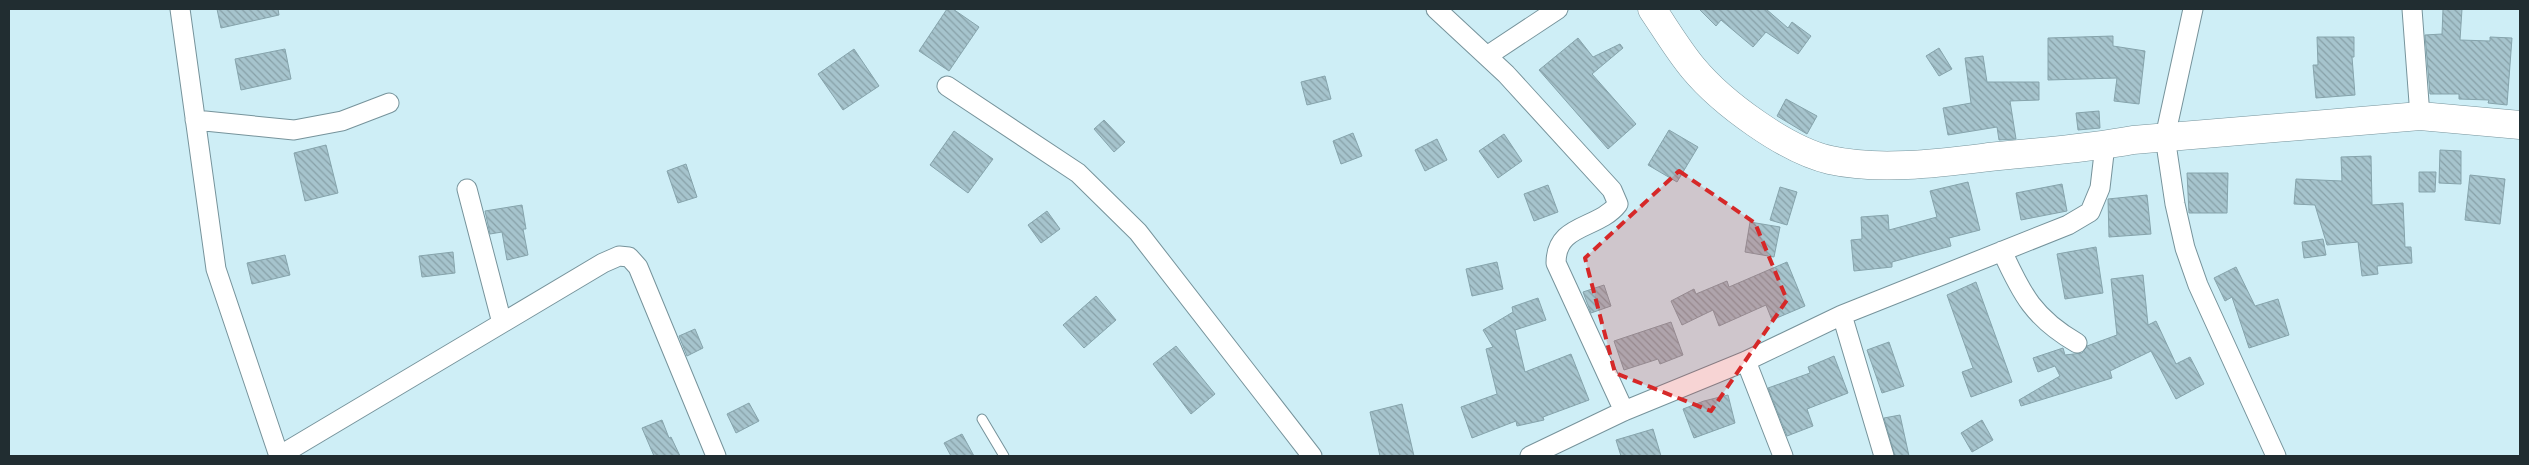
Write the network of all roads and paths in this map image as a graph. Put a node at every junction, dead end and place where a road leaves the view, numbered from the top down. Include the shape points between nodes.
1 (180, 9) edge
2 (1436, 9) edge
3 (1558, 9) edge
4 (1652, 9) edge
5 (2193, 9) edge
6 (2412, 9) edge
7 (1487, 56) junction
8 (947, 86) dead end
9 (389, 103) dead end
10 (2420, 116) junction
11 (195, 120) junction
12 (2520, 125) edge
13 (2165, 137) junction
14 (2105, 145) junction
15 (467, 189) dead end
16 (2002, 251) junction
17 (1842, 315) junction
18 (502, 323) junction
19 (2077, 343) dead end
20 (1746, 362) junction
21 (1624, 411) junction
22 (982, 419) dead end
23 (279, 456) edge
24 (716, 456) edge
25 (1004, 456) edge
26 (1312, 456) edge
27 (1530, 456) edge
28 (1782, 456) edge
29 (1884, 456) edge
30 (2276, 456) edge

1 - 11 street
2 - 7 street
3 - 7 street
4 - 14 highway via 1692,68 1718,95 1795,146 1830,160 1869,164 1943,163
5 - 13 street
6 - 10 street
7 - 21 street via 1612,190 1618,204 1611,213 1564,236 1556,249 1556,263
8 - 26 street via 1078,173 1138,232
9 - 11 street via 342,121 294,130
10 - 12 highway
10 - 13 highway
11 - 23 street via 216,269
13 - 14 highway
13 - 30 street via 2185,248 2198,285
14 - 16 street via 2100,188 2090,212 2068,225
15 - 18 street
16 - 17 street
16 - 19 street via 2020,290 2037,313 2058,332
17 - 20 street
17 - 29 street
18 - 23 street
18 - 24 street via 603,263 619,256 629,256 638,267
20 - 21 street
20 - 28 street
21 - 27 street
22 - 25 lane

